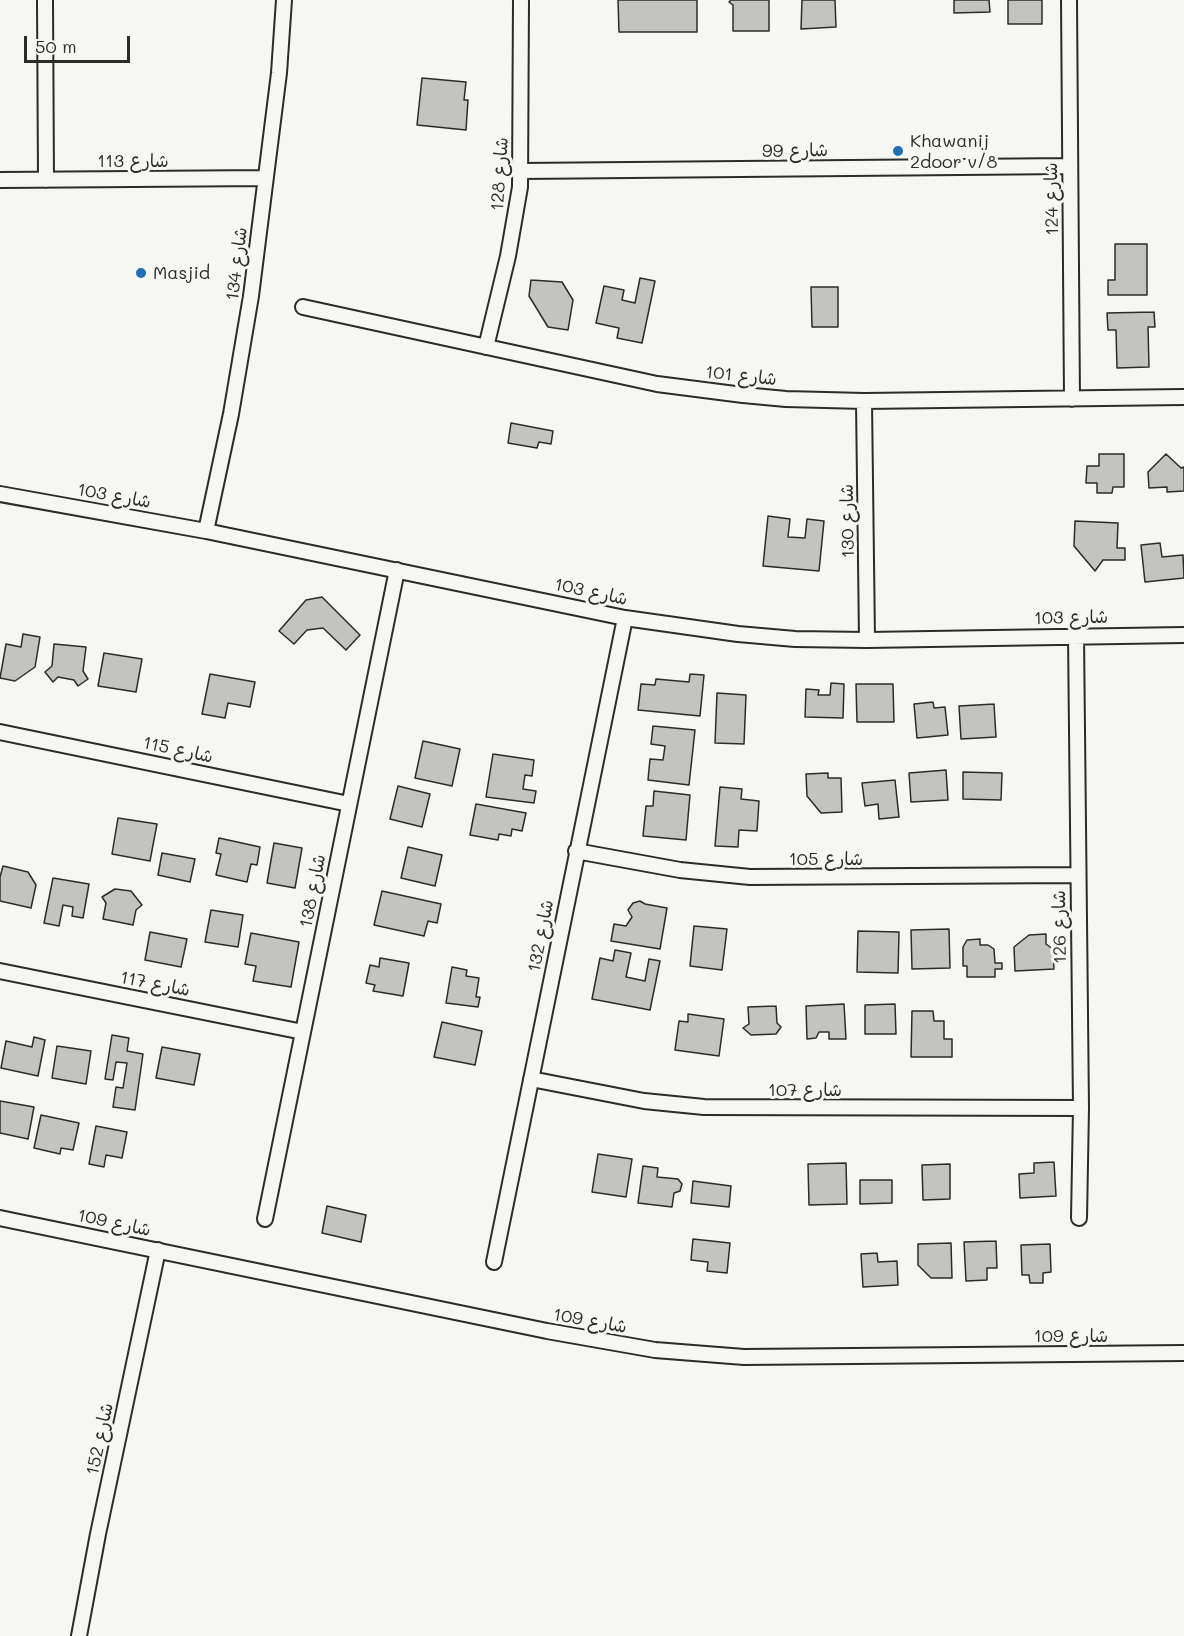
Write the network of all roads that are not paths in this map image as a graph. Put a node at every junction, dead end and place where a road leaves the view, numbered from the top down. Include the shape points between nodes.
1 (45, 0) edge
2 (284, 0) edge
3 (521, 0) edge
4 (1069, 0) edge
5 (1070, 166) junction
6 (521, 171) junction
7 (266, 178) junction
8 (0, 180) edge
9 (46, 180) junction
10 (303, 307) dead end
11 (486, 347) junction
12 (1184, 398) edge
13 (1072, 399) junction
14 (864, 401) junction
15 (0, 494) edge
16 (206, 531) junction
17 (397, 570) junction
18 (625, 618) junction
19 (1184, 635) edge
20 (1076, 636) junction
21 (867, 640) junction
22 (0, 732) edge
23 (349, 804) junction
24 (576, 851) junction
25 (1077, 875) junction
26 (0, 971) edge
27 (303, 1032) junction
28 (531, 1079) junction
29 (1081, 1108) junction
30 (0, 1218) edge
31 (1079, 1218) dead end
32 (265, 1219) dead end
33 (158, 1250) junction
34 (494, 1262) dead end
35 (1184, 1353) edge
36 (79, 1636) edge

1 - 9 street
2 - 7 street, شارع 134
3 - 6 street, شارع 128
4 - 5 street, شارع 124
5 - 6 street, شارع 99
5 - 13 street, شارع 124
6 - 11 street, شارع 128 via 508,256
7 - 9 street, شارع 113
7 - 16 street, شارع 134 via 233,404
8 - 9 street, شارع 113
10 - 11 street, شارع 101
11 - 14 street, شارع 101 via 657,384 786,399
12 - 13 street, شارع 101
13 - 14 street, شارع 101
14 - 21 street, شارع 130
15 - 16 street, شارع 103
16 - 17 street, شارع 103
17 - 18 street, شارع 103
17 - 23 street, شارع 138
18 - 21 street, شارع 103 via 738,634
18 - 24 street, شارع 132
19 - 20 street, شارع 103
20 - 21 street, شارع 103
20 - 25 street, شارع 126
22 - 23 street, شارع 115
23 - 27 street, شارع 138
24 - 25 street, شارع 105 via 680,870 750,877
24 - 28 street, شارع 132
25 - 29 street, شارع 126
26 - 27 street, شارع 117
27 - 32 street, شارع 138
28 - 29 street, شارع 107 via 644,1101 704,1107
28 - 34 street, شارع 132
29 - 31 street, شارع 126
30 - 33 street, شارع 109
33 - 35 street, شارع 109 via 655,1350 744,1357
33 - 36 street, شارع 152

